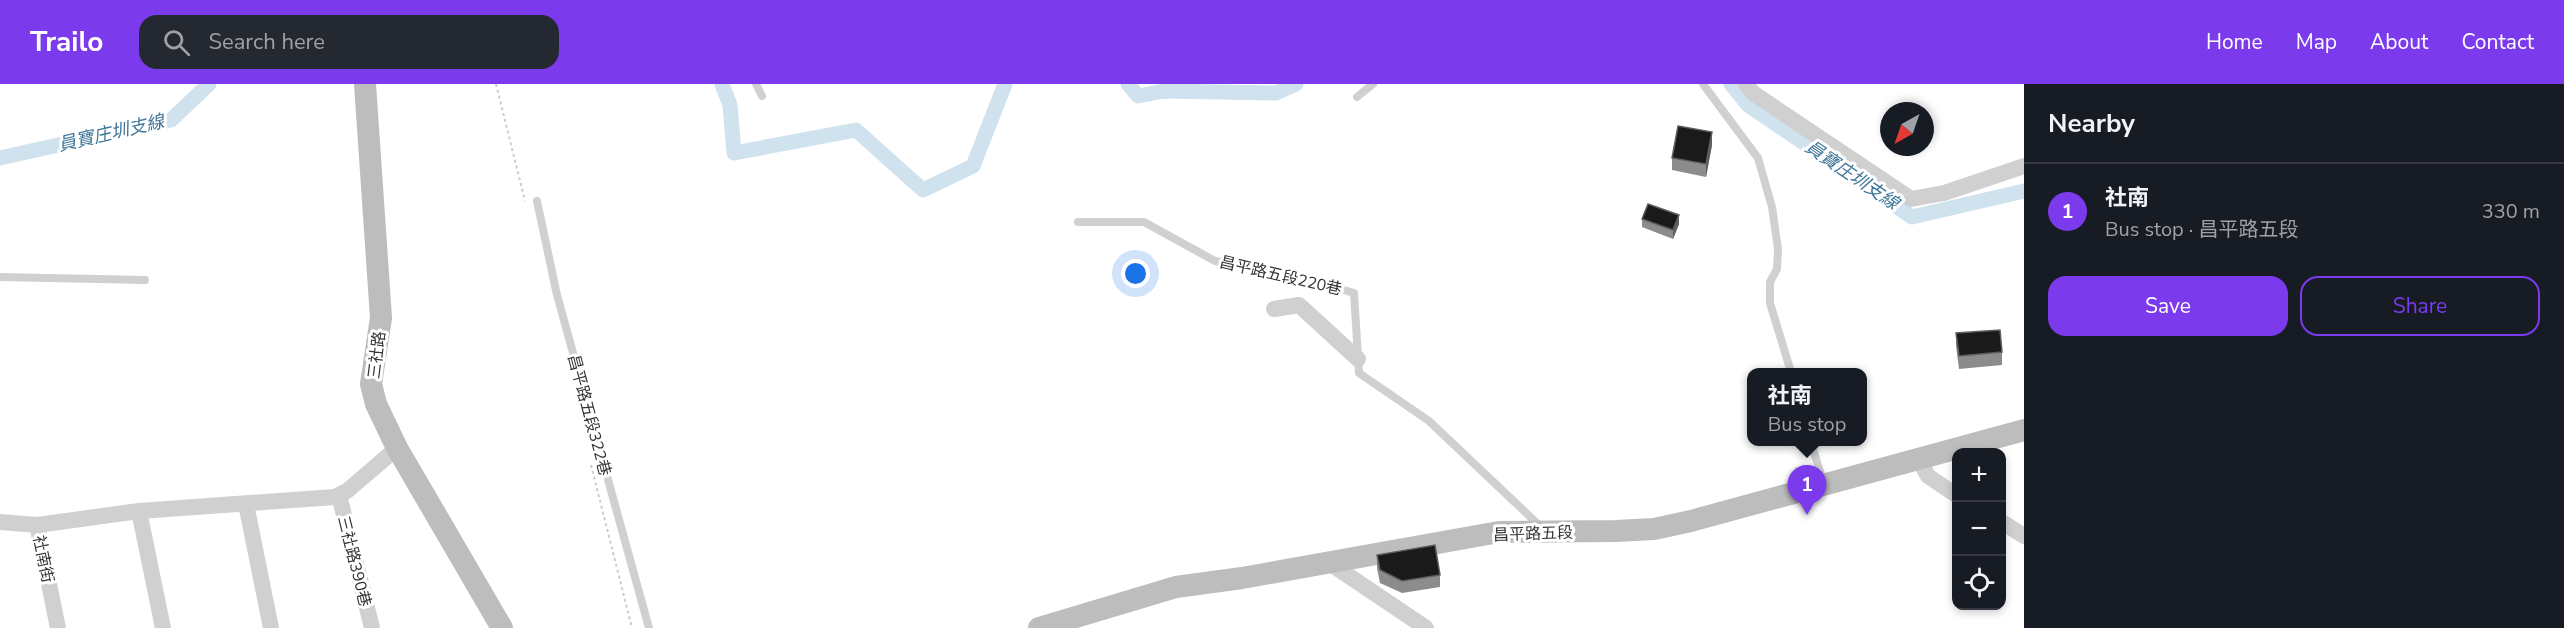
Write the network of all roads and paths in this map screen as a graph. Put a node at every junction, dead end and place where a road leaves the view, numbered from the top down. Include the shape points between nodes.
1 (365, 84) edge
2 (756, 84) edge
3 (1373, 84) edge
4 (1703, 84) edge
5 (1746, 84) edge
6 (762, 96) dead end
7 (1357, 97) dead end
8 (2024, 166) edge
9 (537, 201) dead end
10 (1078, 222) dead end
11 (0, 278) edge
12 (145, 280) dead end
13 (1274, 309) dead end
14 (1358, 359) junction
15 (1790, 368) edge
16 (2024, 430) edge
17 (1812, 446) edge
18 (397, 448) junction
19 (1918, 460) junction
20 (1824, 485) junction
21 (1952, 492) edge
22 (339, 495) junction
23 (246, 504) junction
24 (139, 512) junction
25 (0, 522) edge
26 (37, 525) junction
27 (2006, 525) edge
28 (1544, 531) junction
29 (2024, 536) edge
30 (1328, 562) junction
31 (58, 628) edge
32 (163, 628) edge
33 (271, 628) edge
34 (372, 628) edge
35 (502, 628) edge
36 (649, 628) edge
37 (1039, 628) edge
38 (1426, 628) edge

1 - 18 street, 三社路 via 381,318 371,384
2 - 6 lane
3 - 7 lane
4 - 15 lane via 1761,167 1778,249 1777,269 1770,282 1770,303
5 - 8 street via 1753,93 1911,199 1944,193
9 - 36 lane, 昌平路五段322巷 via 557,296
10 - 14 lane, 昌平路五段220巷 via 1144,222 1215,261 1290,274 1354,292
11 - 12 lane
13 - 14 street, 昌平路五段220巷 via 1299,305
14 - 28 lane, 昌平路五段220巷 via 1359,373 1429,422
16 - 19 street, 昌平路五段
17 - 20 lane
18 - 22 street
18 - 35 street, 三社路
19 - 20 street, 昌平路五段
19 - 21 street via 1928,476
20 - 28 street, 昌平路五段 via 1654,529
22 - 23 street
22 - 34 street, 三社路390巷
23 - 24 street
23 - 33 street
24 - 26 street
24 - 32 street
25 - 26 street, 社南街
26 - 31 street, 社南街
27 - 29 street
28 - 30 street, 昌平路五段 via 1499,532
30 - 37 street, 昌平路五段 via 1176,587
30 - 38 street

